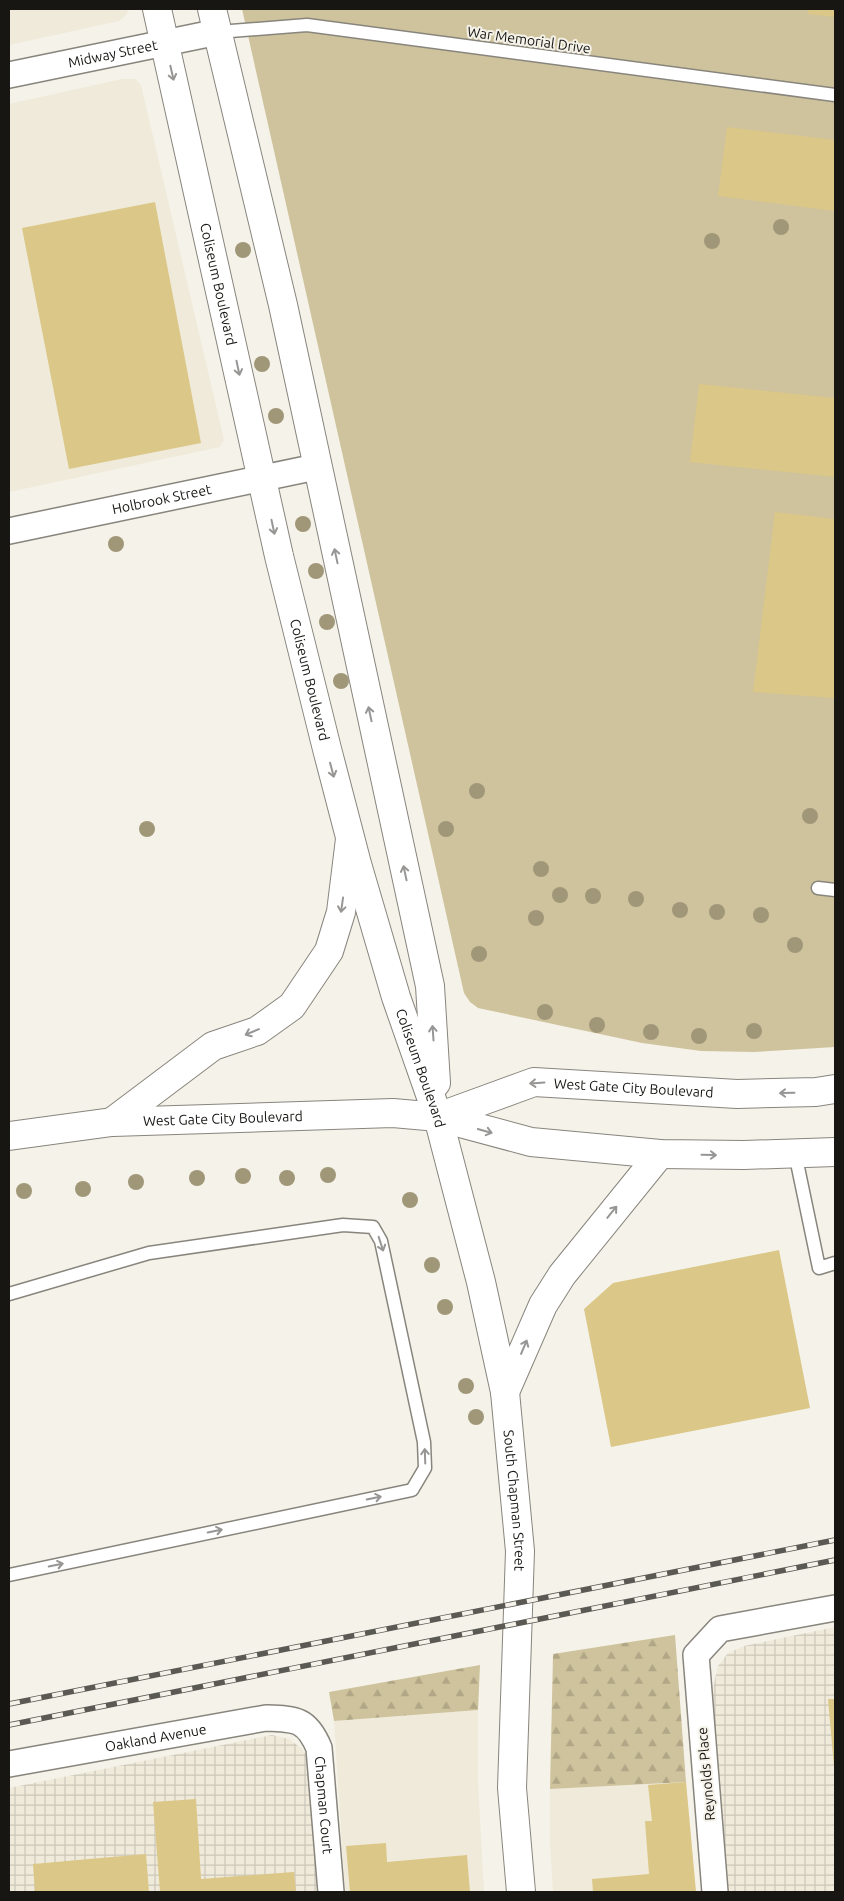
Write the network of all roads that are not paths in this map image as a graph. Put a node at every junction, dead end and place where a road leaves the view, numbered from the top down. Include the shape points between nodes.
1 (157, 9) edge
2 (215, 20) edge
3 (165, 42) junction
4 (9, 75) edge
5 (835, 95) edge
6 (316, 467) junction
7 (263, 478) junction
8 (9, 531) edge
9 (350, 839) junction
10 (818, 888) dead end
11 (835, 890) edge
12 (835, 1089) edge
13 (438, 1116) junction
14 (112, 1122) junction
15 (9, 1136) edge
16 (835, 1152) edge
17 (795, 1153) junction
18 (660, 1154) junction
19 (835, 1263) edge
20 (9, 1294) edge
21 (505, 1392) junction
22 (9, 1575) edge
23 (835, 1608) edge
24 (303, 1723) joint
25 (9, 1764) edge
26 (331, 1892) edge
27 (521, 1892) edge
28 (715, 1892) edge

1 - 3 main road, Coliseum Boulevard
2 - 3 street, Midway Street
2 - 5 lane, War Memorial Drive via 307,25
2 - 6 main road, Coliseum Boulevard via 283,305
3 - 4 street, Midway Street
3 -> 7 main road, Coliseum Boulevard
6 - 7 street, Holbrook Street
13 -> 6 main road, Coliseum Boulevard via 430,986
7 - 8 street, Holbrook Street
7 -> 9 main road, Coliseum Boulevard
9 - 13 main road, Coliseum Boulevard via 396,997
9 -> 14 main road via 341,912 329,951 292,1006 256,1031 213,1046
10 - 11 lane
12 -> 13 main road, West Gate City Boulevard via 737,1094 534,1082
13 - 14 main road, West Gate City Boulevard via 352,1113
13 -> 18 main road, West Gate City Boulevard via 531,1142
13 - 21 main road, South Chapman Street via 481,1282
14 - 15 main road, West Gate City Boulevard
16 - 17 main road, West Gate City Boulevard
18 -> 17 main road, West Gate City Boulevard
17 - 19 lane via 819,1268
21 -> 18 main road via 531,1330 553,1290
20 - 22 lane via 149,1253 343,1225 373,1227 381,1241 424,1442 425,1468 412,1490
21 - 27 main road, South Chapman Street via 520,1552 512,1788
23 - 28 street, Reynolds Place via 720,1628 696,1655
24 - 25 street, Oakland Avenue via 266,1718
24 - 26 street, Chapman Court via 313,1733 319,1748

